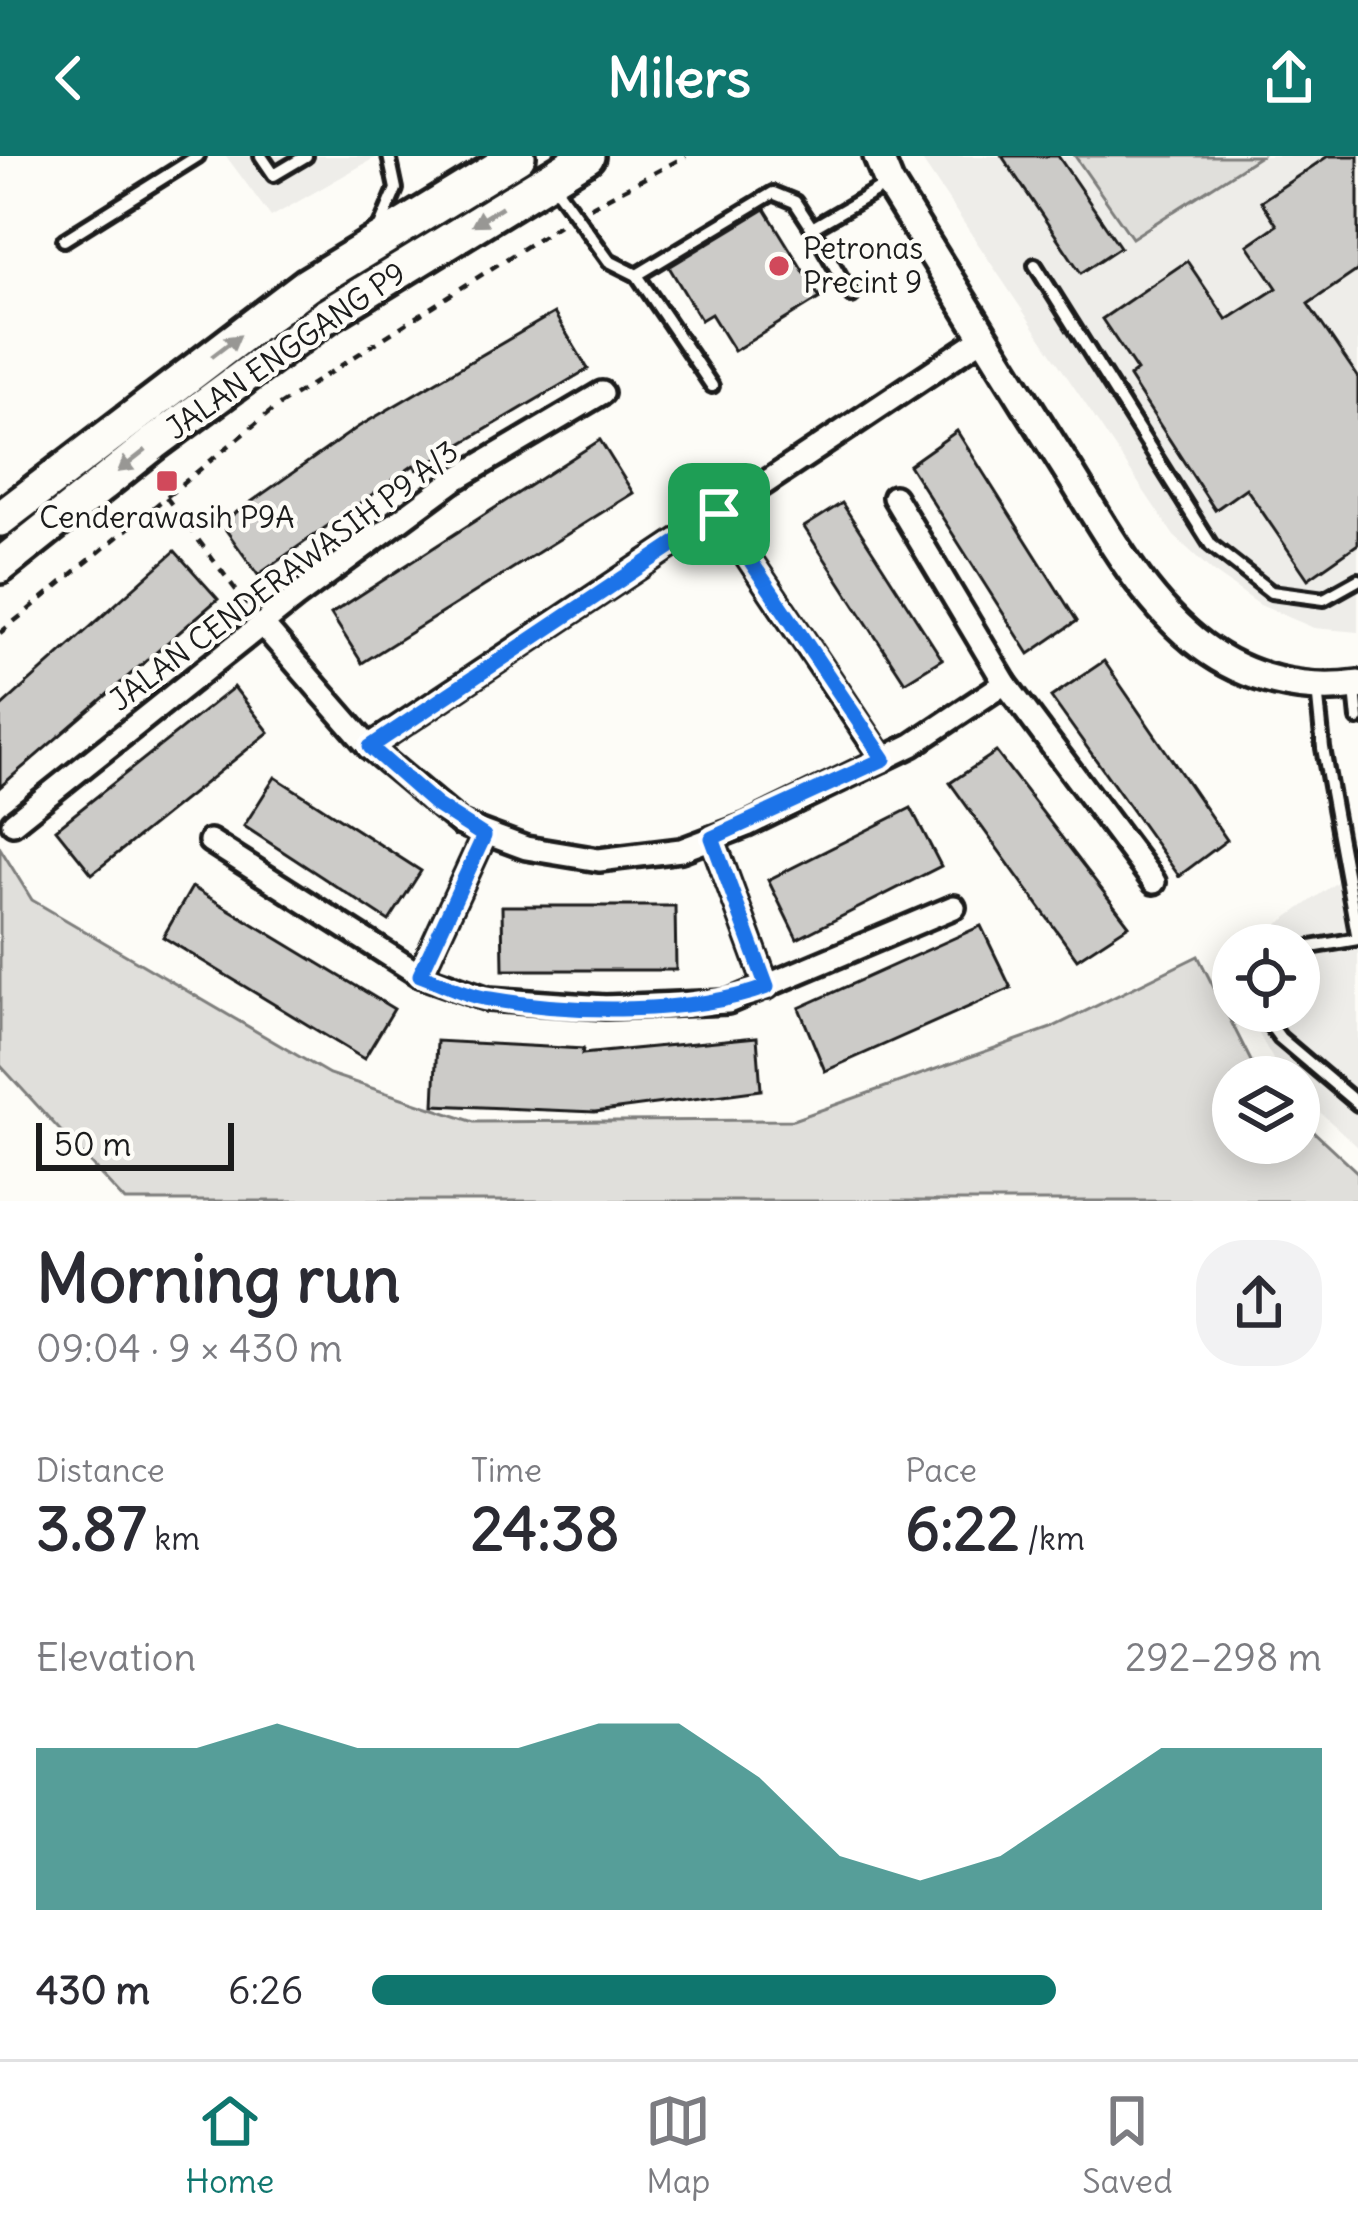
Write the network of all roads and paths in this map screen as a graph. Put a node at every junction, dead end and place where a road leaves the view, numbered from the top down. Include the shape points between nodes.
1 (198, 156) edge
2 (261, 156) edge
3 (306, 156) edge
4 (389, 156) edge
5 (518, 156) edge
6 (587, 156) edge
7 (686, 156) edge
8 (880, 166) edge
9 (548, 177) junction
10 (574, 215) junction
11 (812, 228) junction
12 (64, 240) dead end
13 (372, 243) junction
14 (1035, 265) dead end
15 (638, 274) junction
16 (852, 296) dead end
17 (984, 338) junction
18 (712, 386) dead end
19 (602, 393) dead end
20 (894, 496) dead end
21 (166, 497) junction
22 (719, 514) junction
23 (0, 519) edge
24 (0, 566) edge
25 (1358, 580) edge
26 (262, 625) junction
27 (0, 633) edge
28 (1004, 683) junction
29 (1356, 685) edge
30 (1317, 687) junction
31 (1358, 719) edge
32 (370, 747) junction
33 (884, 759) junction
34 (13, 823) dead end
35 (484, 836) junction
36 (712, 838) junction
37 (210, 841) dead end
38 (1154, 882) dead end
39 (954, 907) dead end
40 (1358, 939) edge
41 (1320, 945) edge
42 (420, 975) junction
43 (767, 987) junction
44 (1276, 1032) edge
45 (1358, 1104) edge

1 - 12 lane
2 - 3 lane via 274,175
4 - 13 lane via 396,189
5 - 13 main road, JALAN ENGGANG P9
6 - 9 main road, JALAN ENGGANG P9
7 - 10 path
8 - 11 lane
8 - 17 street
9 - 10 lane
9 -> 24 main road, JALAN ENGGANG P9 via 326,316
10 - 15 lane via 609,261
10 - 21 path via 275,409
11 - 15 lane via 795,202 773,194
11 - 16 lane
23 -> 13 main road, JALAN ENGGANG P9
14 - 25 lane via 1211,544 1271,592 1324,599
15 - 18 lane
17 - 22 street
17 - 30 street via 1161,608 1227,662
19 - 26 street, JALAN CENDERAWASIH P9 A/3 via 453,482
20 - 28 street
21 - 26 path
21 - 27 path
22 - 32 street
22 - 33 street
26 - 32 street
26 - 34 street, JALAN CENDERAWASIH P9 A/3
28 - 33 street
28 - 38 street
29 - 30 street
29 - 31 lane
30 - 40 lane
32 - 35 street
33 - 36 street
35 - 36 street via 599,860
35 - 42 street
36 - 43 street
37 - 42 street
39 - 43 street
40 - 41 lane
42 - 43 street via 488,999 605,1007 728,1002
44 - 45 lane

